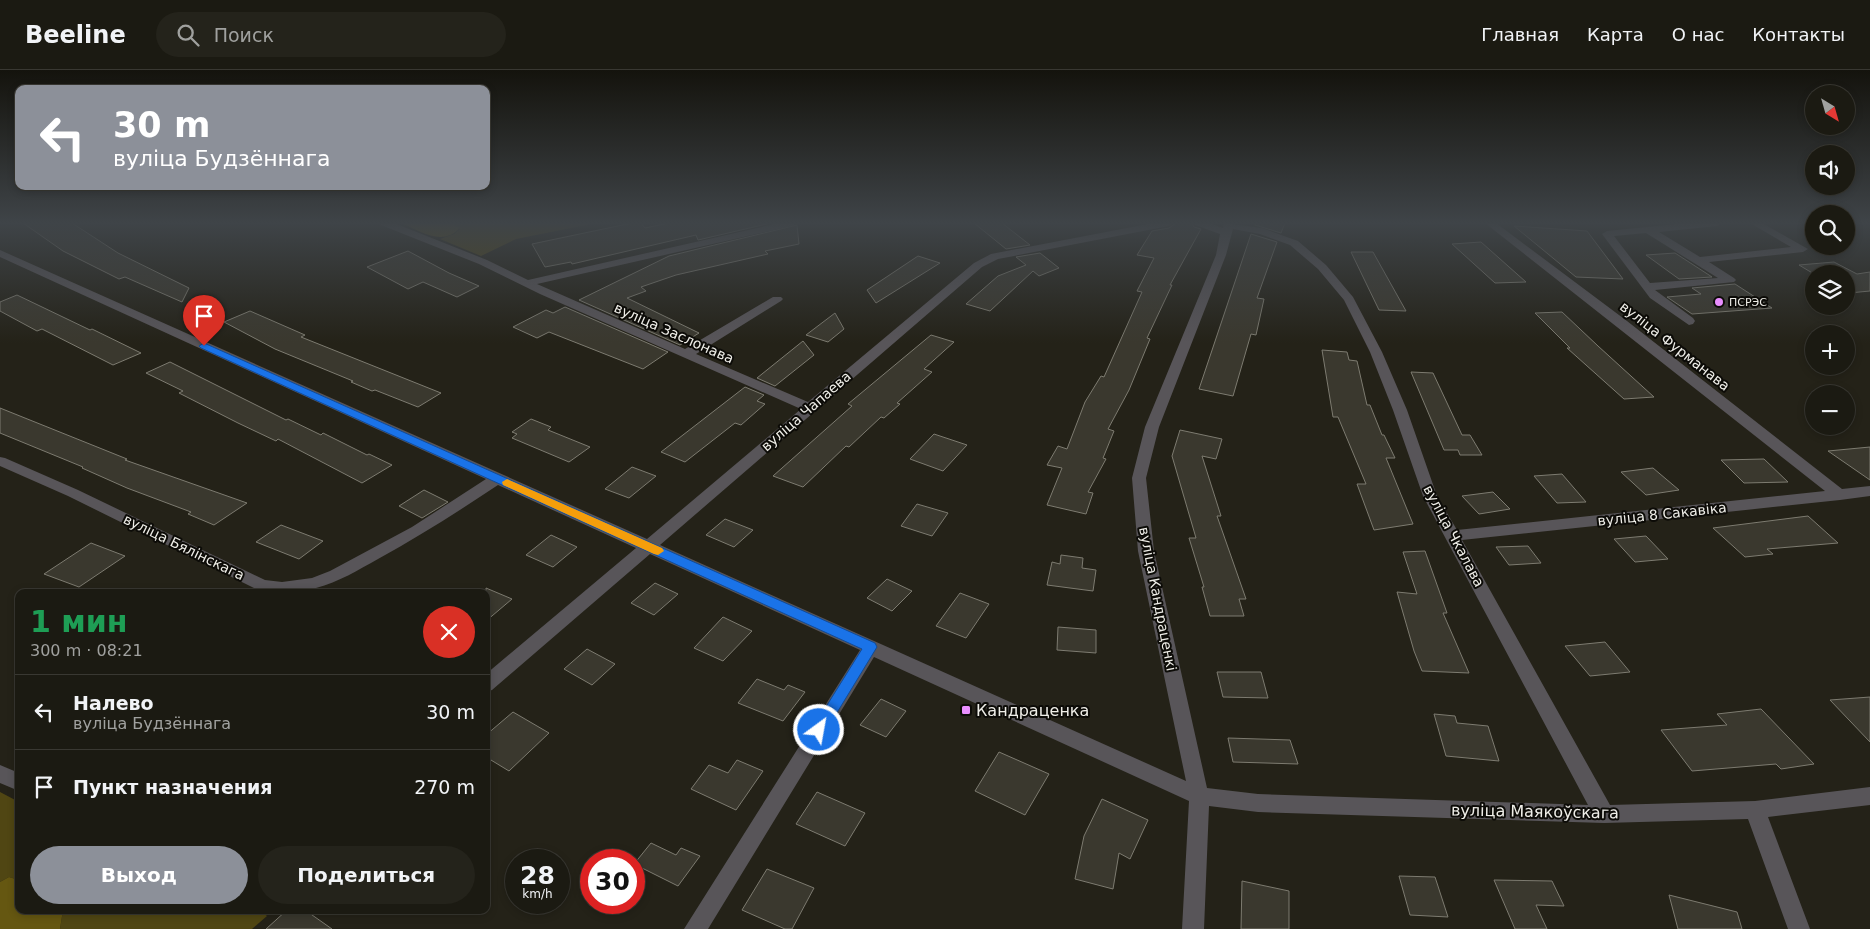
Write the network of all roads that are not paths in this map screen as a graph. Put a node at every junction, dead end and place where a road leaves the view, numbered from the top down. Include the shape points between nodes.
1 (22, 263) edge
2 (485, 263) edge
3 (616, 263) edge
4 (982, 263) edge
5 (1218, 263) edge
6 (1316, 263) edge
7 (1543, 263) edge
8 (1629, 263) edge
9 (1703, 263) edge
10 (528, 283) junction
11 (1647, 287) junction
12 (777, 299) dead end
13 (1690, 321) dead end
14 (686, 354) junction
15 (810, 408) junction
16 (0, 461) edge
17 (499, 478) junction
18 (1870, 491) edge
19 (1840, 495) junction
20 (1453, 536) junction
21 (648, 546) junction
22 (871, 647) junction
23 (490, 682) edge
24 (0, 773) edge
25 (15, 781) edge
26 (1199, 796) junction
27 (1870, 796) edge
28 (1755, 810) junction
29 (1604, 814) junction
30 (694, 929) edge
31 (1193, 929) edge
32 (1800, 929) edge

1 - 17 street, вуліца Маякоўскага
2 - 10 street, вуліца Заслонава
3 - 10 street
4 - 15 street, вуліца Чапаева
5 - 26 street, вуліца Кандраценкі via 1152,427 1139,478 1146,551
6 - 20 street, вуліца Чкалава via 1349,299 1376,352 1430,496
7 - 19 street, вуліца Фурманава
8 - 11 street
9 - 11 street via 1730,280
10 - 14 street, вуліца Заслонава
11 - 13 street via 1654,296
12 - 14 street
14 - 15 street, вуліца Заслонава
15 - 21 street, вуліца Чапаева
16 - 17 street, вуліца Бялінскага via 262,585 282,588 314,583 336,575 417,531
17 - 21 street, вуліца Маякоўскага
18 - 19 street, вуліца 8 Сакавіка
19 - 20 street, вуліца 8 Сакавіка
20 - 29 street, вуліца Чкалава
21 - 22 street, вуліца Маякоўскага
21 - 23 street, вуліца Чапаева
22 - 26 street, вуліца Маякоўскага
22 - 30 street
24 - 25 street
26 - 29 street, вуліца Маякоўскага via 1258,802
26 - 31 street, вуліца Кандраценкі
27 - 28 street, вуліца Маякоўскага
28 - 29 street, вуліца Маякоўскага
28 - 32 street

